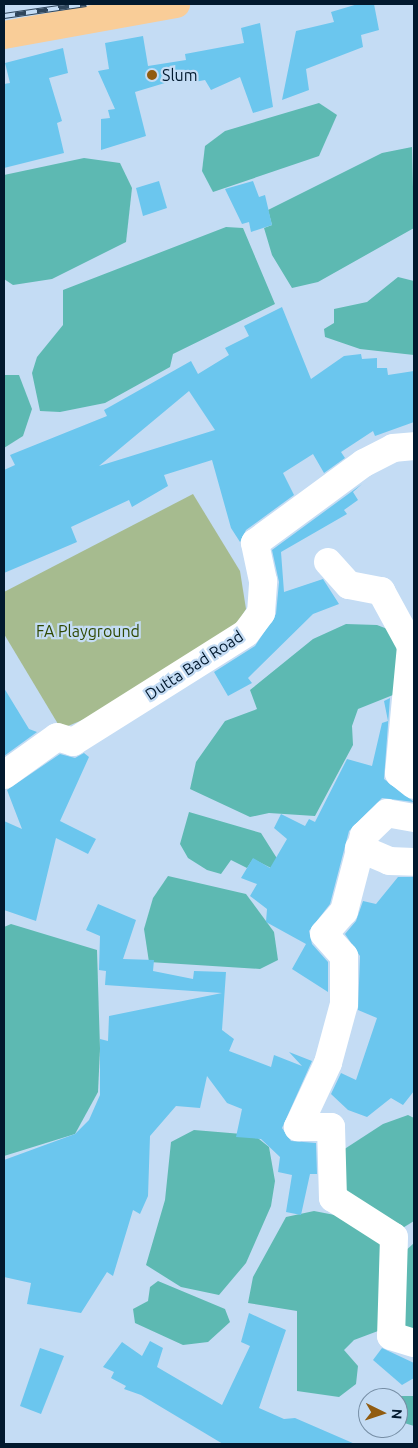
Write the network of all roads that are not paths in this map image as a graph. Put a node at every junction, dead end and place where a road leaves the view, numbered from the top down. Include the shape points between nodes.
1 (176, 4) edge
2 (4, 35) edge
3 (414, 446) edge
4 (328, 562) dead end
5 (4, 775) edge
6 (414, 785) edge
7 (414, 818) edge
8 (359, 848) junction
9 (414, 862) edge
10 (414, 1344) edge

1 - 2 main road
3 - 5 street, Dutta Bad Road via 393,448 364,462 255,543 263,581 261,613 246,633 73,742 57,737
4 - 6 street via 349,585 382,591 411,646 399,773
7 - 8 street via 387,813 364,835
8 - 9 street via 389,861
8 - 10 street via 344,912 324,934 344,956 344,1004 328,1063 298,1127 331,1127 333,1198 394,1237 391,1336

